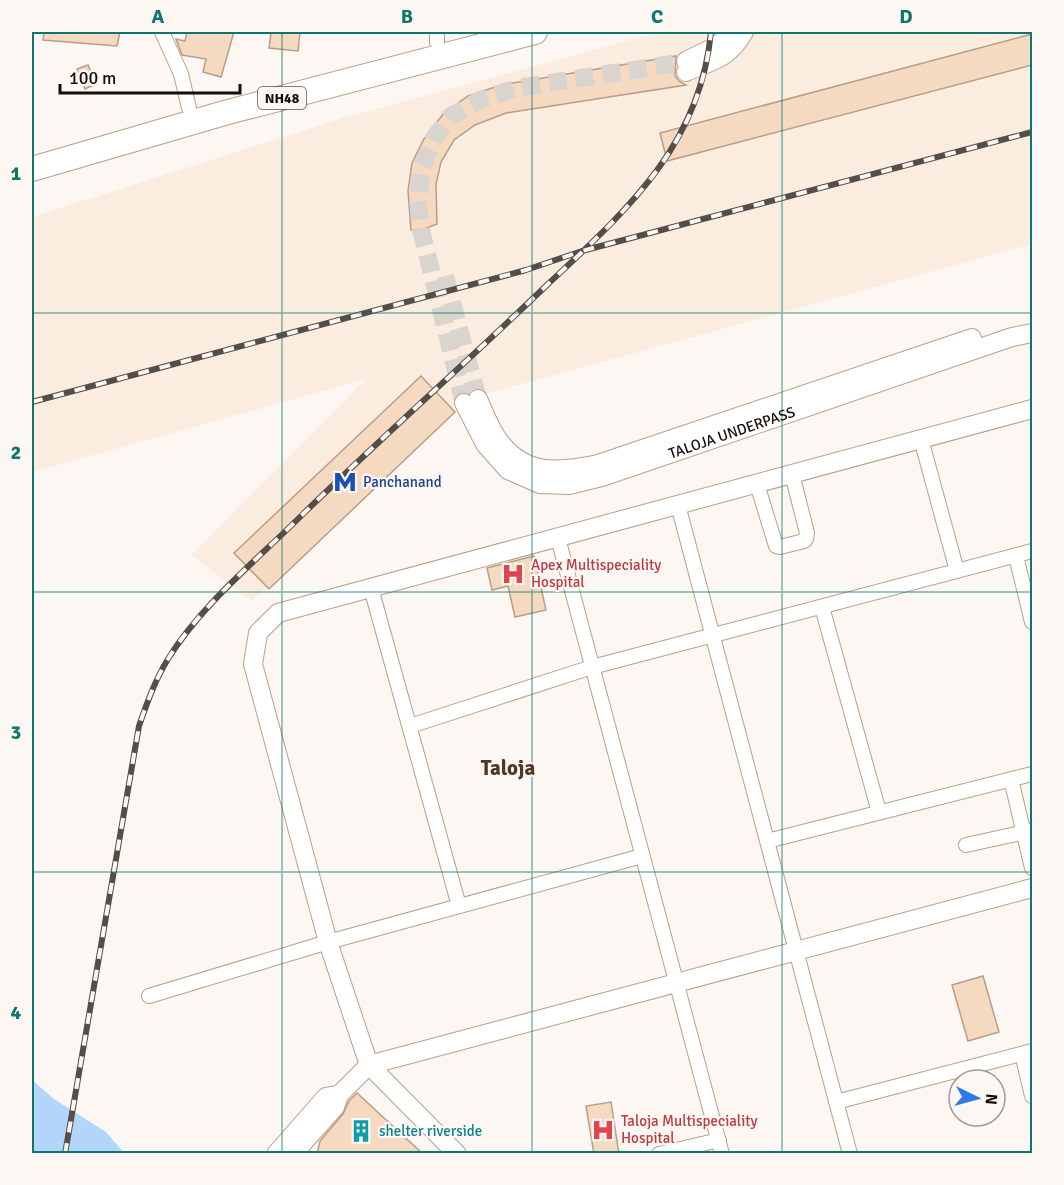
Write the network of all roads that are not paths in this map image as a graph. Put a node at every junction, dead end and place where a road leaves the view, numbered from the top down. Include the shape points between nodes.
1 (162, 32) edge
2 (478, 32) edge
3 (535, 32) edge
4 (730, 32) edge
5 (744, 32) edge
6 (437, 37) edge
7 (189, 108) junction
8 (32, 154) edge
9 (32, 169) edge
10 (1032, 321) edge
11 (1032, 333) edge
12 (1032, 409) edge
13 (921, 439) junction
14 (792, 474) junction
15 (757, 484) junction
16 (678, 505) junction
17 (558, 538) junction
18 (1032, 551) edge
19 (1016, 556) junction
20 (957, 571) junction
21 (371, 588) junction
22 (822, 607) junction
23 (1032, 622) edge
24 (712, 635) junction
25 (592, 667) junction
26 (410, 726) junction
27 (1032, 774) edge
28 (1011, 779) junction
29 (879, 812) junction
30 (1028, 831) edge
31 (766, 841) junction
32 (966, 845) dead end
33 (642, 856) junction
34 (1032, 868) edge
35 (1032, 888) edge
36 (459, 906) junction
37 (328, 942) junction
38 (796, 952) junction
39 (677, 983) junction
40 (149, 996) dead end
41 (1027, 1053) edge
42 (369, 1065) junction
43 (1032, 1096) edge
44 (836, 1102) junction
45 (719, 1140) junction
46 (282, 1153) edge
47 (457, 1154) edge
48 (659, 1154) edge
49 (722, 1154) edge
50 (850, 1154) edge

1 - 7 street via 181,74
2 - 6 highway, NH48
3 - 9 highway, NH48 via 228,112
4 - 5 street via 685,67 723,57 736,47
6 - 7 highway, NH48
7 - 8 highway, NH48
10 - 11 street, TALOJA UNDERPASS via 598,464 567,470 543,470 517,459 471,401 484,444 508,470 540,484 569,485
12 - 13 street
13 - 14 street
13 - 20 street
14 - 15 street
14 - 15 street via 807,533 804,541 776,546
15 - 16 street
16 - 17 street
16 - 24 street
17 - 21 street
17 - 25 street
18 - 19 street
19 - 20 street
19 - 23 street
20 - 22 street
21 - 26 street
21 - 37 street via 278,613 258,633 253,664
22 - 24 street
22 - 29 street
24 - 25 street
24 - 31 street
25 - 26 street
25 - 33 street
26 - 36 street
27 - 28 street
28 - 29 street
28 - 30 street
29 - 31 street
30 - 32 street
30 - 34 street
31 - 38 street
33 - 36 street
33 - 39 street
35 - 38 street
36 - 37 street
37 - 40 street
37 - 42 street
38 - 39 street
38 - 44 street
39 - 42 street
39 - 45 street
41 - 43 street
41 - 44 street
42 - 46 street via 339,1095 335,1107
42 - 47 street
44 - 50 street
45 - 48 street
45 - 49 street

